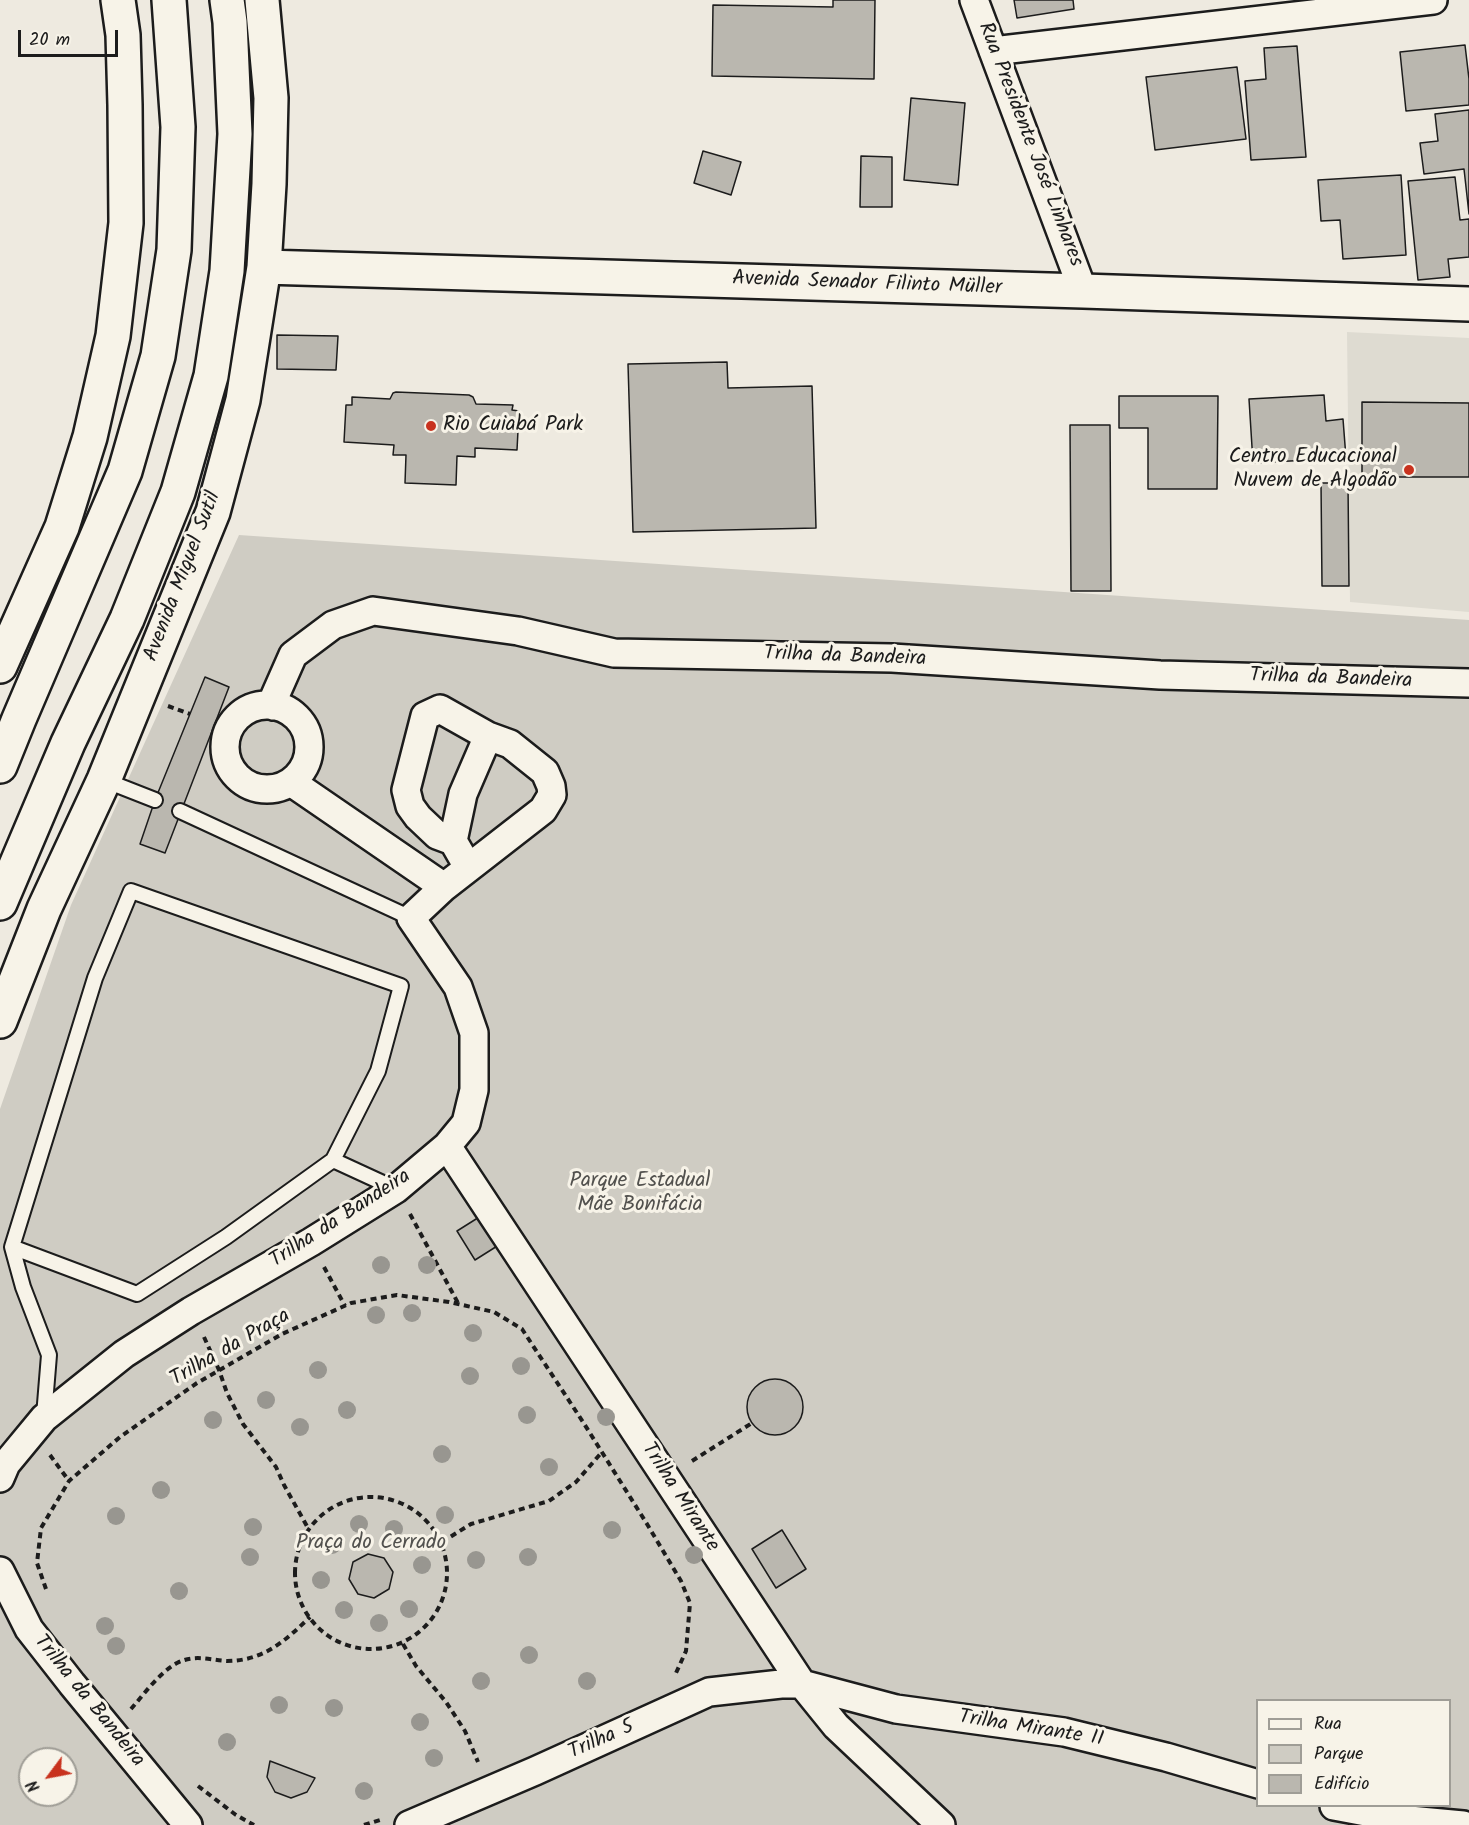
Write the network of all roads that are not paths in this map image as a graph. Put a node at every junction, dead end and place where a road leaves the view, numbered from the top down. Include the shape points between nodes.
1 (118, 0) edge
2 (169, 0) edge
3 (227, 0) edge
4 (262, 0) edge
5 (974, 0) edge
6 (1433, 0) edge
7 (993, 51) junction
8 (264, 267) junction
9 (1083, 291) junction
10 (1469, 304) edge
11 (0, 666) edge
12 (1469, 684) edge
13 (273, 706) junction
14 (488, 736) junction
15 (0, 766) edge
16 (104, 780) junction
17 (291, 782) junction
18 (155, 800) dead end
19 (180, 811) dead end
20 (453, 841) junction
21 (468, 867) junction
22 (444, 887) junction
23 (0, 903) edge
24 (411, 918) junction
25 (0, 1021) edge
26 (447, 1146) junction
27 (333, 1160) junction
28 (396, 1189) junction
29 (12, 1247) junction
30 (44, 1418) junction
31 (0, 1478) edge
32 (0, 1571) edge
33 (802, 1684) junction
34 (1256, 1784) edge
35 (1339, 1807) edge
36 (188, 1825) edge
37 (409, 1825) edge
38 (941, 1825) edge
39 (1462, 1825) edge

1 - 11 main road via 123,35 126,223 112,336 90,437 62,527
2 - 15 main road via 178,128 174,250 158,356 125,471
3 - 23 main road via 235,134 227,271 211,376 178,492 127,619 68,743
4 - 8 main road, Avenida Miguel Sutil via 271,98
5 - 7 street, Rua Presidente José Linhares
6 - 7 street
7 - 9 street, Rua Presidente José Linhares
8 - 9 main road, Avenida Senador Filinto Müller
8 - 16 main road, Avenida Miguel Sutil via 243,400 213,512
9 - 10 main road, Avenida Senador Filinto Müller
12 - 13 street, Trilha da Bandeira via 1160,675 892,658 614,653 518,631 373,611 333,625 293,655
13 - 17 street via 282,707 298,719 308,735 309,754 302,772
13 - 17 street via 246,710 221,728 226,760 235,776 251,787 269,790
14 - 20 street via 464,794
14 - 20 street via 440,709 425,716 406,790 418,817 437,835
14 - 21 street via 510,744 545,772 552,795 543,810
16 - 18 lane
16 - 25 main road, Avenida Miguel Sutil via 44,909
17 - 22 street
19 - 24 lane
20 - 21 street
21 - 22 street
22 - 24 street
24 - 26 street, Trilha da Bandeira via 458,987 474,1033 474,1090 466,1123
26 - 28 street, Trilha da Bandeira
26 - 33 street, Trilha Mirante
27 - 28 lane
27 - 29 lane via 226,1237 137,1294
27 - 29 lane via 378,1071 401,986 131,891 95,978
28 - 30 street, Trilha da Bandeira via 124,1354
29 - 30 lane via 49,1355
30 - 31 street, Trilha da Bandeira via 6,1464
32 - 36 street, Trilha da Bandeira via 29,1629
33 - 34 street, Trilha Mirante II via 896,1709 1064,1732
33 - 37 street, Trilha 5 via 709,1692
33 - 38 street, Trilha Mirante via 836,1726
35 - 39 street

